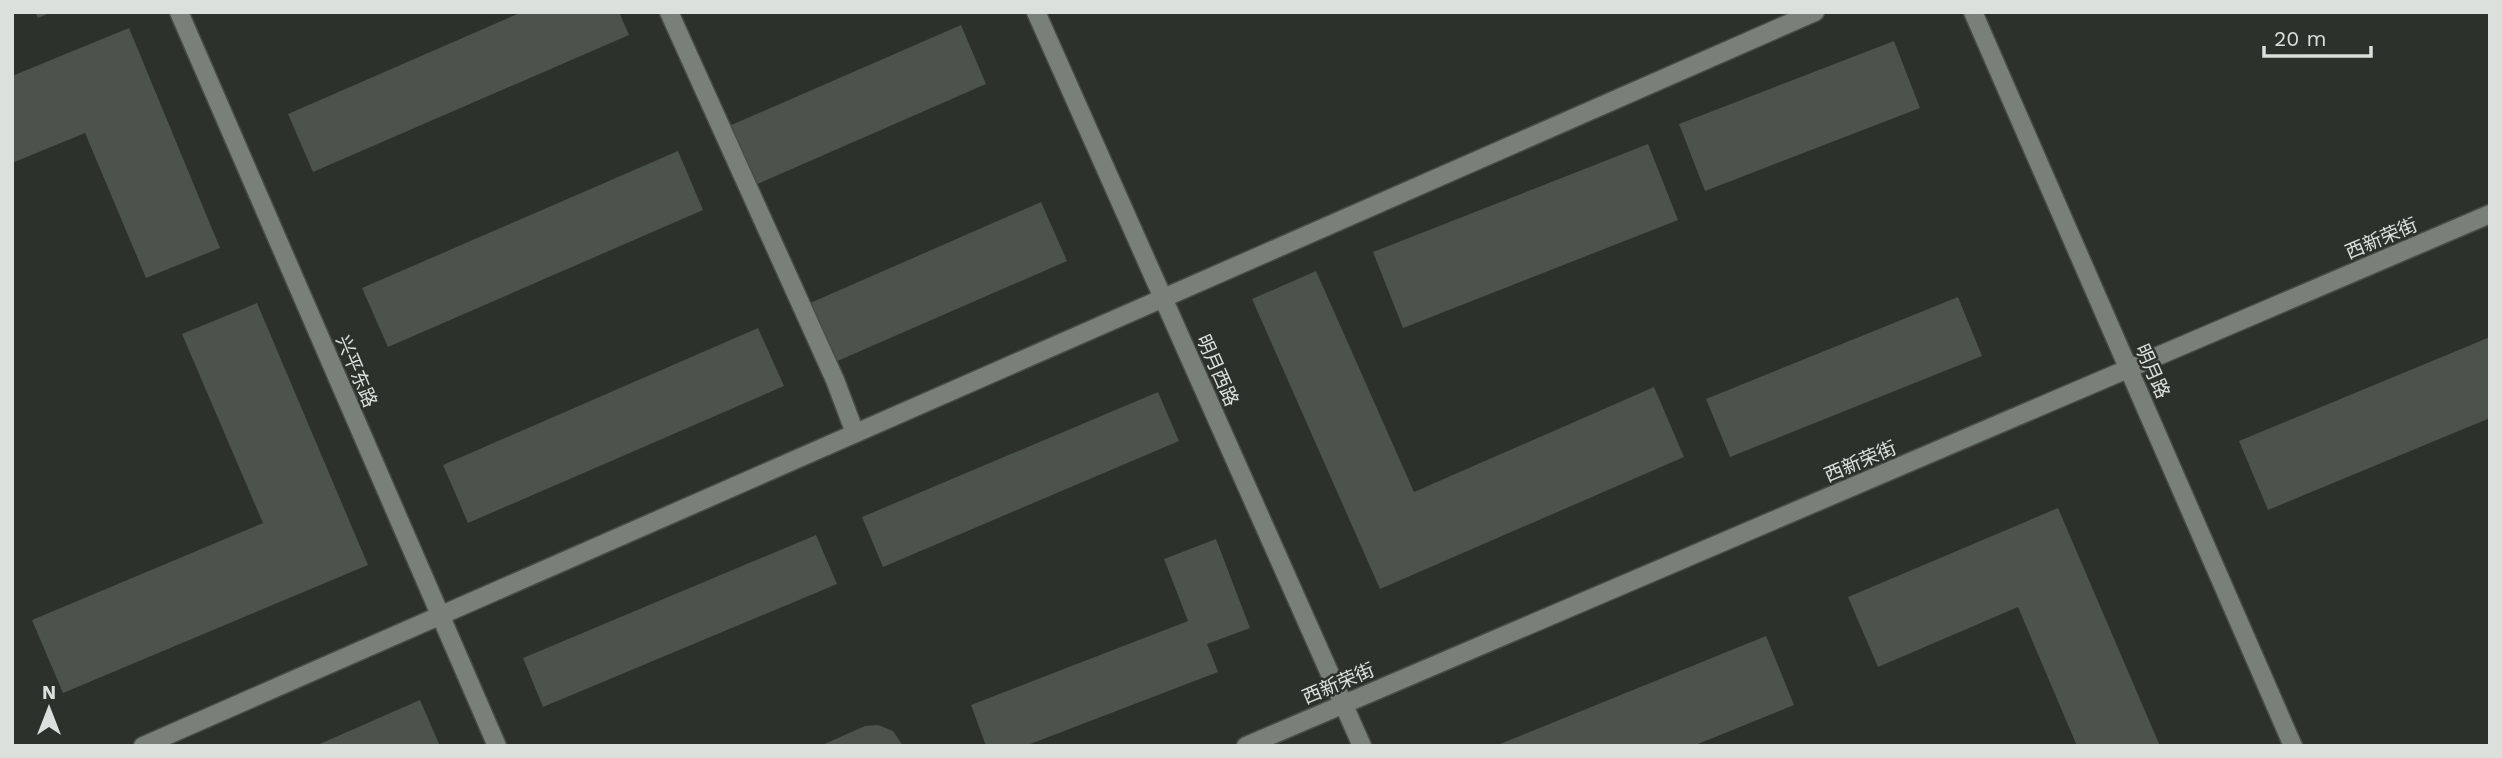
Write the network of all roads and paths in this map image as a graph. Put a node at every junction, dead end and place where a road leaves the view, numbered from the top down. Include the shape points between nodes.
1 (179, 12) edge
2 (669, 12) edge
3 (1035, 12) edge
4 (1815, 12) edge
5 (1973, 12) edge
6 (2490, 214) edge
7 (1163, 298) junction
8 (2129, 369) junction
9 (855, 433) junction
10 (440, 615) junction
11 (1343, 703) junction
12 (144, 746) edge
13 (497, 746) edge
14 (1247, 746) edge
15 (1363, 746) edge
16 (2293, 746) edge

1 - 10 street, 兴平东路
2 - 9 street
3 - 7 street, 明月西路
4 - 7 street
5 - 8 street, 明月路
6 - 8 street, 西新荣街
7 - 9 street
7 - 11 street, 明月西路
8 - 11 street, 西新荣街
8 - 16 street, 明月路
9 - 10 street
10 - 12 street
10 - 13 street, 兴平东路
11 - 14 street, 西新荣街
11 - 15 street, 明月西路

